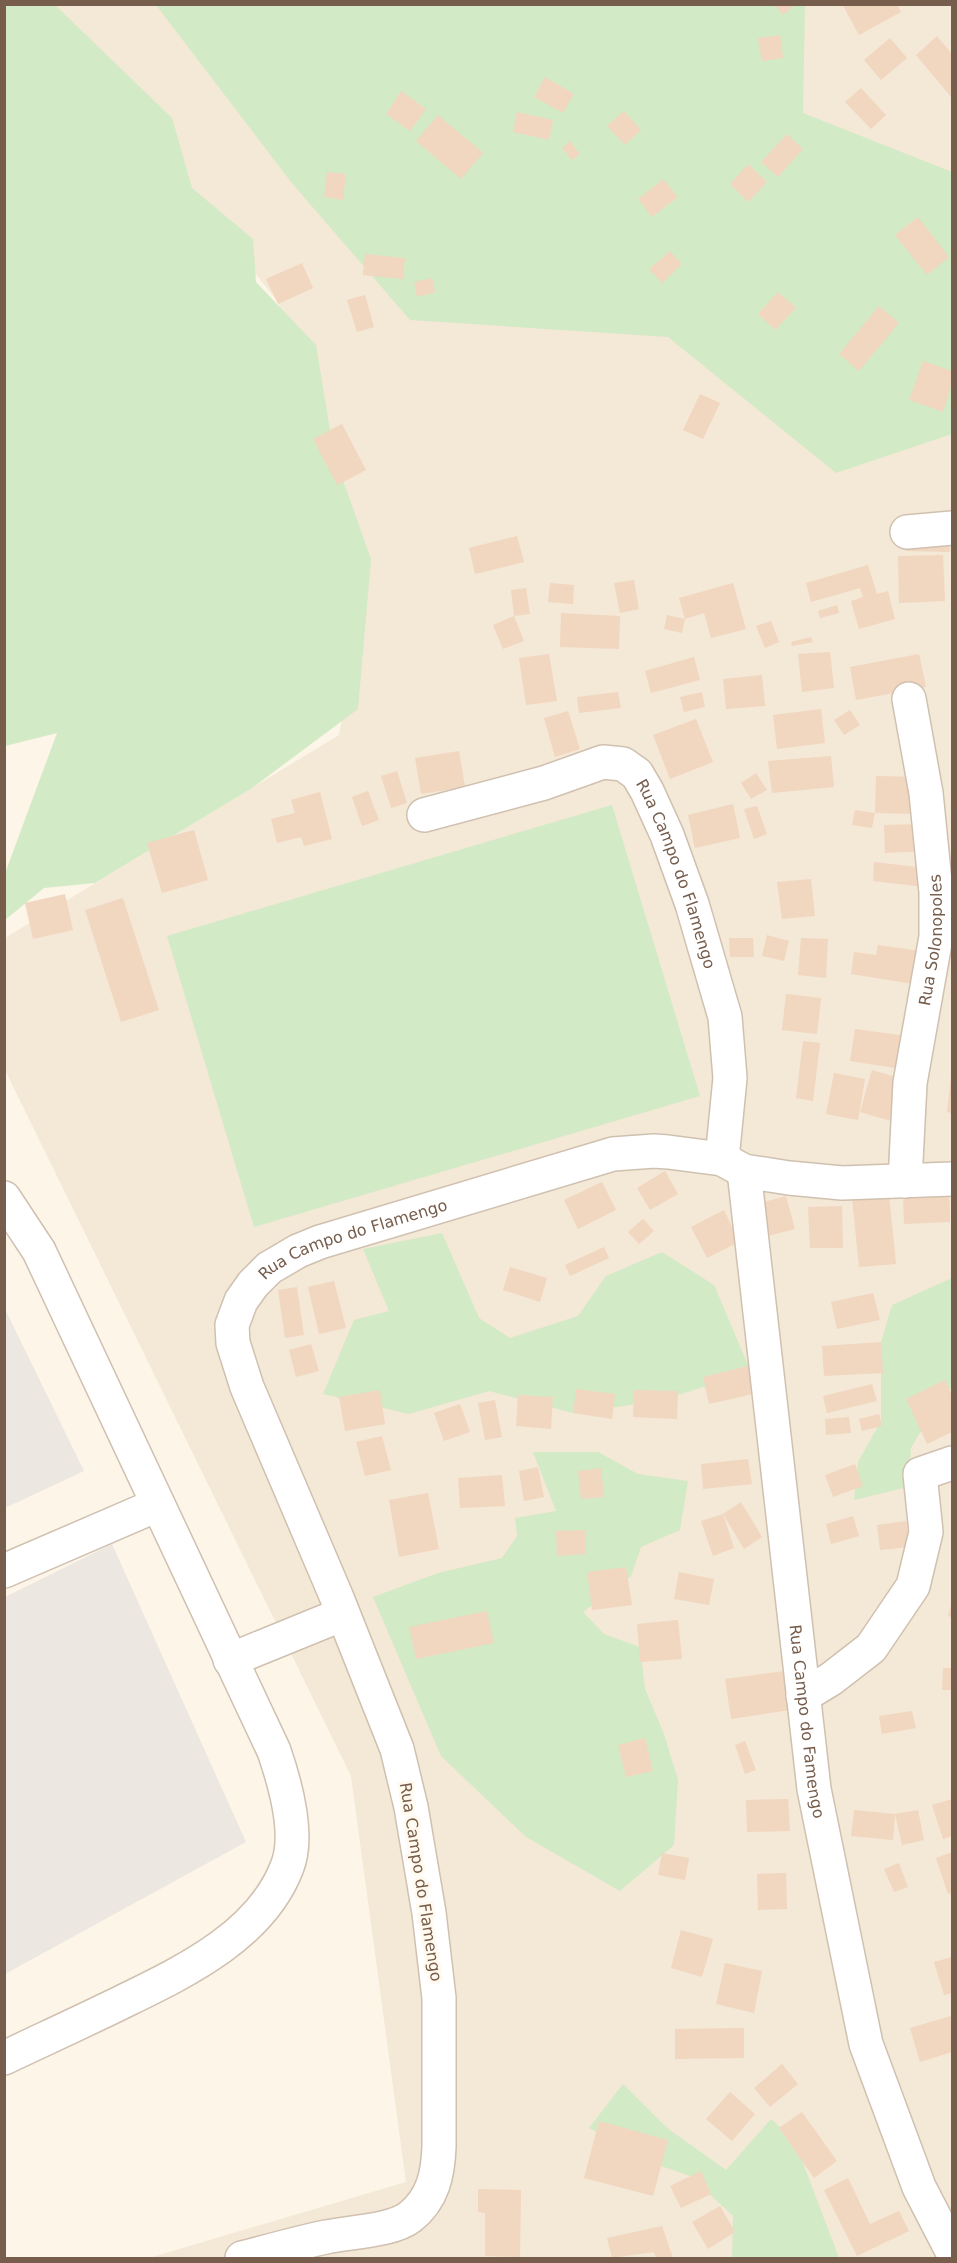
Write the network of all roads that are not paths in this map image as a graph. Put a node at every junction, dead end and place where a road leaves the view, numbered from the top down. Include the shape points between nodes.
1 (952, 528) edge
2 (907, 532) dead end
3 (909, 699) dead end
4 (424, 815) dead end
5 (733, 1165) junction
6 (952, 1179) edge
7 (905, 1181) junction
8 (4, 1198) edge
9 (952, 1463) edge
10 (157, 1505) junction
11 (4, 1571) edge
12 (343, 1614) junction
13 (230, 1660) junction
14 (803, 1696) junction
15 (4, 2058) edge
16 (952, 2251) edge
17 (242, 2259) edge

1 - 2 street
3 - 7 street, Rua Solonopoles via 926,793 936,892 936,937 910,1083
4 - 5 street, Rua Campo do Flamengo via 544,783 603,762 623,764 637,774 692,904 725,1017
5 - 7 street via 789,1179 842,1183
5 - 12 street, Rua Campo do Flamengo via 654,1151 613,1154 320,1242 268,1268 253,1284 237,1313 233,1343 247,1387
5 - 14 street, Rua Campo do Famengo
6 - 7 street
8 - 10 street via 39,1251
9 - 14 street via 920,1474 926,1532 914,1586 871,1648
10 - 11 street
10 - 13 street
12 - 13 street
12 - 17 street, Rua Campo do Flamengo via 397,1749 411,1807 439,1998 438,2169 424,2204 408,2218
13 - 15 street via 283,1776 291,1842 288,1866 278,1886 265,1905 223,1945 164,1981
14 - 16 street, Rua Campo do Famengo via 814,1789 866,2044 919,2187

